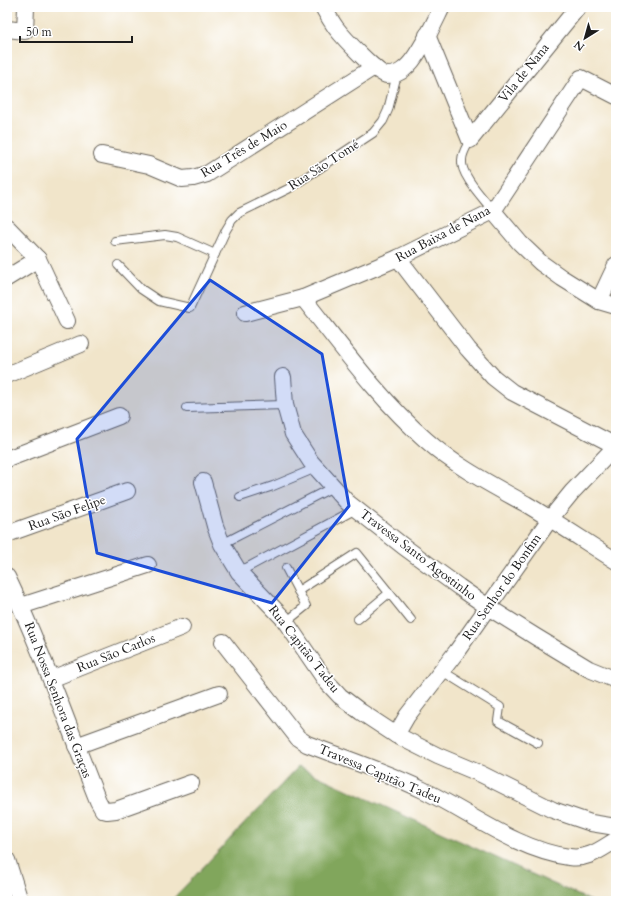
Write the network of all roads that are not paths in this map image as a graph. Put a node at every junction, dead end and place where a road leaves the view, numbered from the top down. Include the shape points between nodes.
1 (26, 7) edge
2 (323, 7) edge
3 (442, 7) edge
4 (578, 7) edge
5 (7, 29) edge
6 (427, 35) junction
7 (374, 67) junction
8 (397, 74) junction
9 (616, 96) edge
10 (470, 140) junction
11 (102, 155) dead end
12 (493, 210) junction
13 (7, 227) edge
14 (115, 241) dead end
15 (215, 254) junction
16 (398, 258) junction
17 (38, 259) junction
18 (118, 265) dead end
19 (616, 265) edge
20 (7, 278) edge
21 (303, 298) junction
22 (599, 301) junction
23 (616, 306) edge
24 (245, 313) dead end
25 (67, 321) dead end
26 (81, 344) dead end
27 (7, 375) edge
28 (283, 377) dead end
29 (285, 405) junction
30 (187, 408) dead end
31 (119, 416) dead end
32 (616, 446) edge
33 (7, 459) edge
34 (316, 468) junction
35 (203, 482) dead end
36 (333, 487) junction
37 (127, 491) dead end
38 (240, 497) dead end
39 (356, 509) junction
40 (550, 518) junction
41 (7, 534) edge
42 (222, 544) junction
43 (616, 561) edge
44 (148, 565) dead end
45 (286, 568) dead end
46 (240, 572) junction
47 (7, 577) edge
48 (298, 591) junction
49 (389, 593) junction
50 (21, 606) junction
51 (488, 606) junction
52 (358, 619) dead end
53 (411, 620) dead end
54 (286, 622) junction
55 (182, 627) dead end
56 (223, 642) dead end
57 (442, 671) junction
58 (51, 678) junction
59 (616, 680) edge
60 (219, 694) dead end
61 (396, 734) junction
62 (538, 743) dead end
63 (76, 746) junction
64 (191, 783) dead end
65 (616, 828) edge
66 (616, 840) edge
67 (7, 860) edge
68 (20, 901) edge

1 - 5 street via 25,31
2 - 7 street via 336,28
3 - 6 street
4 - 10 street, Vila de Nana
6 - 8 street via 413,60
6 - 10 street
7 - 8 street via 386,75
7 - 11 street, Rua Três de Maio via 207,174 182,179 148,165
8 - 15 lane, Rua São Tomé via 388,110 373,133 288,189 239,213 226,230
9 - 12 street, Rua Baixa de Nana via 581,78
10 - 12 lane via 462,167 466,176
12 - 16 street, Rua Baixa de Nana
12 - 22 street via 520,243 541,263
13 - 17 street
14 - 15 lane via 165,235 177,237
15 - 18 lane, Rua São Tomé via 190,308 160,301 141,289
16 - 21 street, Rua Baixa de Nana
16 - 32 street via 468,349 493,377 512,392
17 - 20 street
17 - 25 street
19 - 22 street
21 - 24 street, Rua Baixa de Nana
21 - 40 street via 370,382 427,441 459,465
22 - 23 street
26 - 27 street
28 - 29 street, Travessa Santo Agostinho
29 - 30 lane
29 - 34 street, Travessa Santo Agostinho via 293,434
31 - 33 street
32 - 40 street, Rua Senhor do Bonfim
34 - 36 street, Travessa Santo Agostinho
34 - 38 lane
35 - 42 street, Rua Capitão Tadeu
36 - 39 street, Travessa Santo Agostinho
36 - 42 lane
37 - 41 street, Rua São Felipe
39 - 46 lane
39 - 51 street, Travessa Santo Agostinho
40 - 43 street
40 - 51 street, Rua Senhor do Bonfim
42 - 46 street, Rua Capitão Tadeu
44 - 50 street
45 - 48 lane
46 - 54 street, Rua Capitão Tadeu
47 - 50 street, Rua Nossa Senhora das Graças
48 - 49 lane via 357,553
48 - 54 lane via 306,606
49 - 52 lane
49 - 53 lane
50 - 58 street, Rua Nossa Senhora das Graças
51 - 57 street, Rua Senhor do Bonfim
51 - 59 street, Travessa Santo Agostinho via 589,669
54 - 61 street, Rua Capitão Tadeu via 326,681 340,696
55 - 58 street, Rua São Carlos
56 - 66 street, Travessa Capitão Tadeu via 298,738 307,744 423,790 519,842 550,853 569,857 592,855
57 - 61 street, Rua Senhor do Bonfim
57 - 62 lane via 500,707 498,721
58 - 63 street, Rua Nossa Senhora das Graças
60 - 63 street
61 - 65 street, Rua Capitão Tadeu via 553,810 591,823
63 - 64 street, Rua Nossa Senhora das Graças via 103,810 116,810
67 - 68 street

